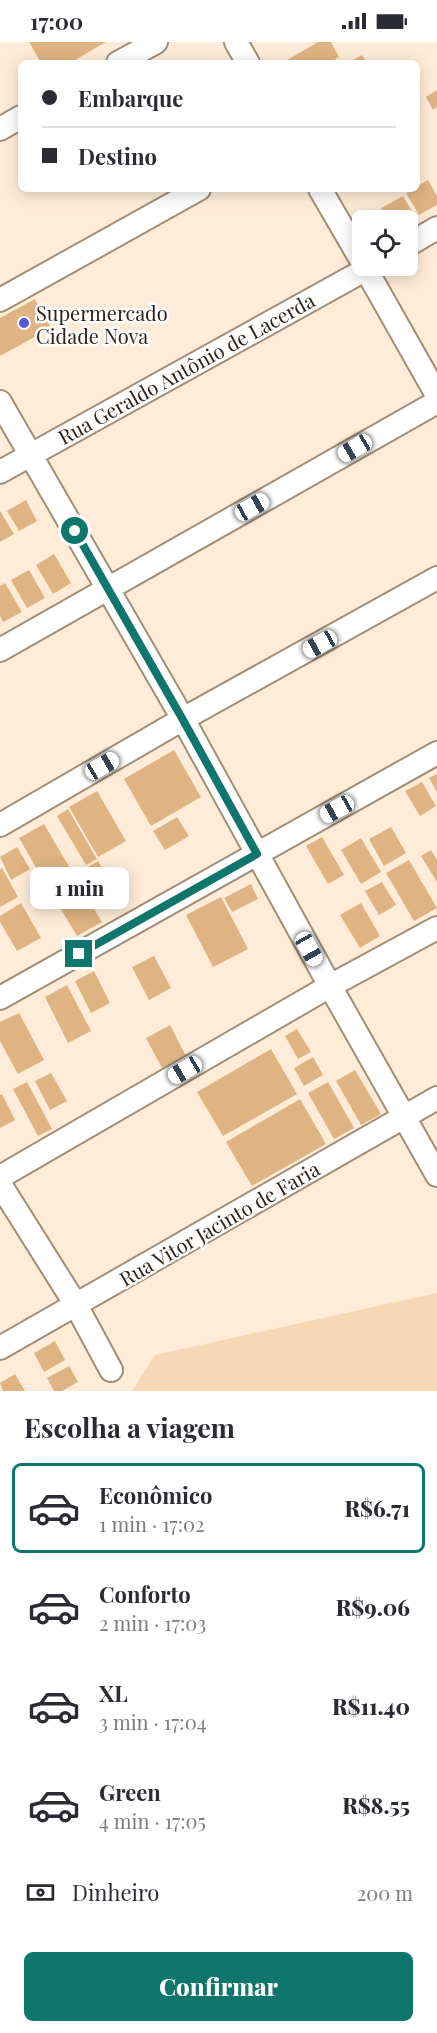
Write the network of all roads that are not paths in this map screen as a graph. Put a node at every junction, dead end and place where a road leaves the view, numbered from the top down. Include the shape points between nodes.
1 (156, 42) edge
2 (236, 42) edge
3 (123, 60) edge
4 (246, 60) edge
5 (18, 119) edge
6 (0, 129) edge
7 (194, 192) edge
8 (322, 192) edge
9 (437, 228) edge
10 (418, 239) edge
11 (352, 243) edge
12 (352, 274) edge
13 (372, 276) edge
14 (0, 300) edge
15 (437, 394) edge
16 (0, 402) edge
17 (437, 402) edge
18 (30, 454) junction
19 (0, 472) edge
20 (437, 578) edge
21 (109, 589) junction
22 (0, 650) edge
23 (183, 720) junction
24 (437, 753) edge
25 (0, 825) edge
26 (257, 854) junction
27 (437, 928) edge
28 (330, 986) junction
29 (0, 998) edge
30 (437, 1098) edge
31 (405, 1116) junction
32 (437, 1175) edge
33 (0, 1177) edge
34 (0, 1184) edge
35 (76, 1305) junction
36 (0, 1348) edge
37 (111, 1370) dead end

1 - 3 street
2 - 4 street
5 - 6 street
7 - 14 street
8 - 11 street
9 - 10 street
12 - 18 street, Rua Geraldo Antônio de Lacerda
13 - 15 street
16 - 18 street
17 - 21 street
18 - 19 street, Rua Geraldo Antônio de Lacerda
18 - 21 street
20 - 23 street
21 - 22 street
21 - 23 street
23 - 25 street
23 - 26 street
24 - 26 street
26 - 28 street
26 - 29 street
27 - 28 street
28 - 31 street
28 - 33 street
30 - 31 street, Rua Vitor Jacinto de Faria
31 - 32 street
31 - 35 street, Rua Vitor Jacinto de Faria
34 - 35 street
35 - 36 street, Rua Vitor Jacinto de Faria
35 - 37 street

